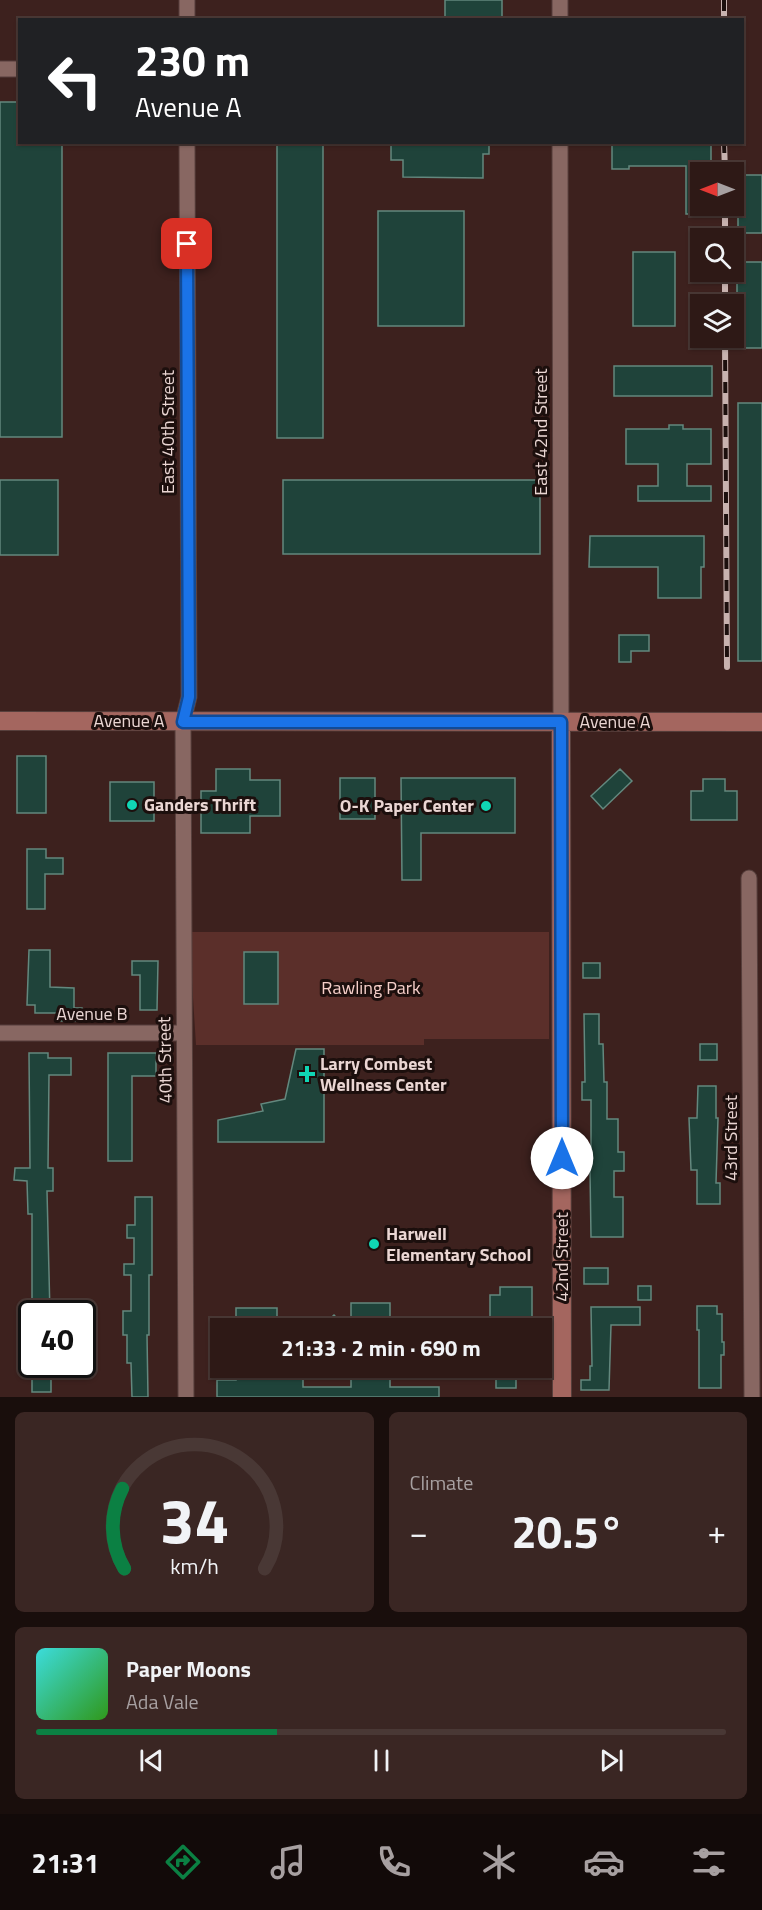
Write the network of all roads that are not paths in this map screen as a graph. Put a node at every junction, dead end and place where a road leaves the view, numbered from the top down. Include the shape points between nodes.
1 (187, 0) edge
2 (560, 0) edge
3 (187, 18) edge
4 (560, 18) edge
5 (0, 69) edge
6 (18, 69) edge
7 (187, 144) edge
8 (560, 144) edge
9 (0, 721) edge
10 (183, 722) junction
11 (561, 722) junction
12 (762, 722) edge
13 (749, 878) dead end
14 (0, 1033) edge
15 (184, 1033) junction
16 (186, 1397) edge
17 (562, 1397) edge
18 (752, 1397) edge

1 - 3 street
2 - 4 street
5 - 6 street
7 - 10 street, East 40th Street via 189,697
8 - 11 street, East 42nd Street
9 - 10 main road, Avenue A
10 - 11 main road, Avenue A
10 - 15 street, 40th Street
11 - 12 main road, Avenue A
11 - 17 main road, 42nd Street
13 - 18 street, 43rd Street
14 - 15 street, Avenue B
15 - 16 street, 40th Street

